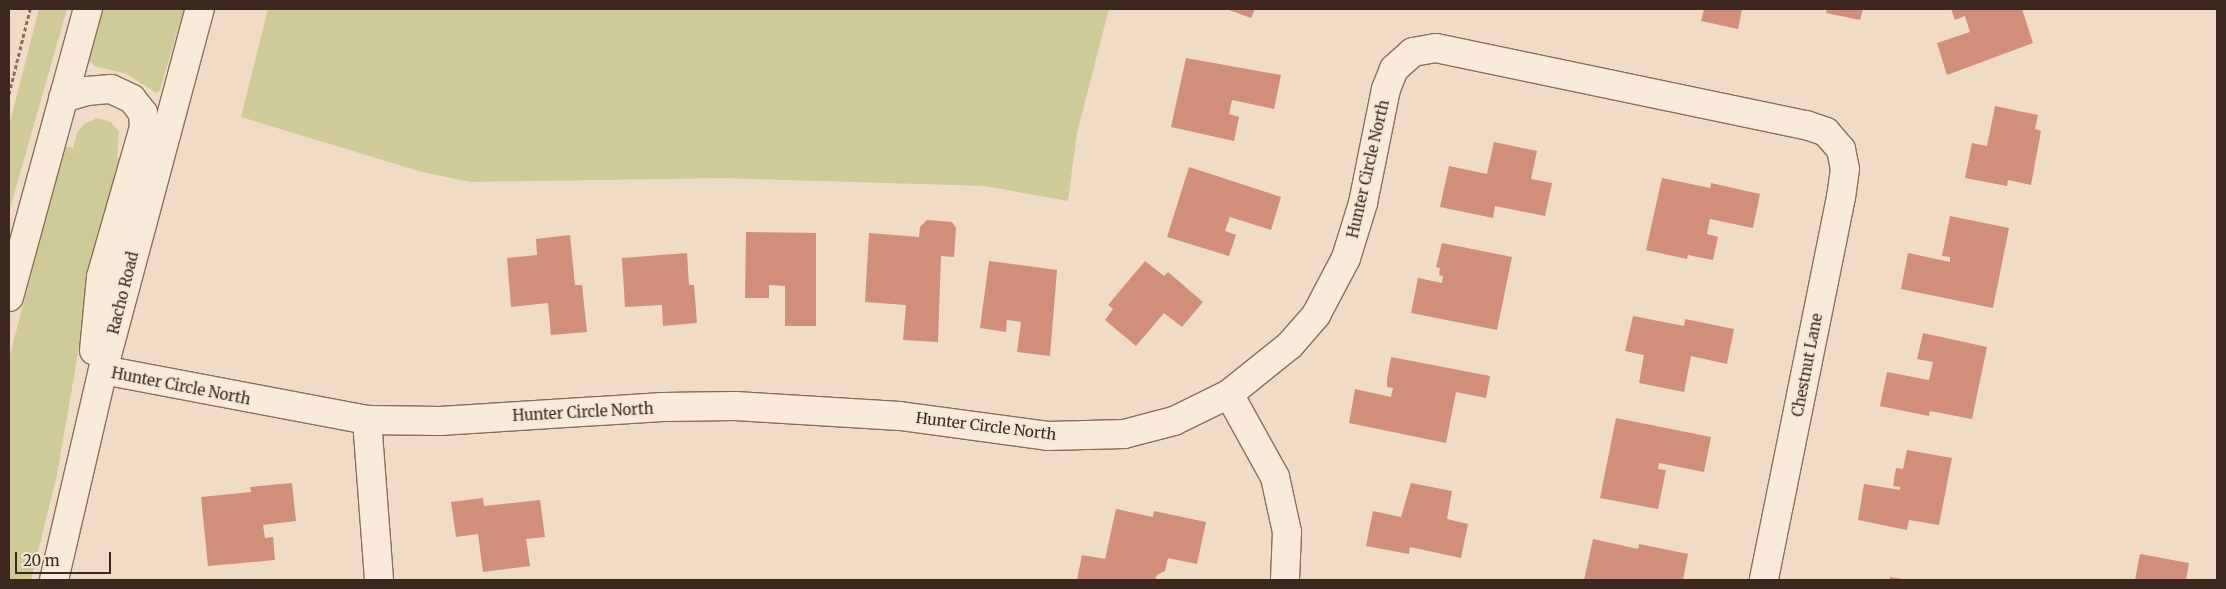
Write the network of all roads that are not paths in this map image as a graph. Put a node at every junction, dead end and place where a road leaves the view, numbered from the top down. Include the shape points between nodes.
1 (88, 9) edge
2 (200, 9) edge
3 (63, 98) junction
4 (1841, 149) joint
5 (9, 297) edge
6 (103, 370) junction
7 (1229, 394) junction
8 (367, 420) junction
9 (82, 459) junction
10 (54, 580) edge
11 (379, 580) edge
12 (1284, 580) edge
13 (1764, 580) edge

1 - 3 street
2 - 6 street, Racho Road
3 - 5 street
3 - 9 street via 87,91 111,90 132,99 143,113 144,127 101,278
4 - 7 street, Hunter Circle North via 1826,132 1806,124 1436,48 1412,52 1394,69 1386,89 1363,203 1346,258 1316,315 1290,345
4 - 13 street, Chestnut Lane via 1846,169 1841,197
6 - 8 street, Hunter Circle North
6 - 9 street, Racho Road
7 - 8 street, Hunter Circle North via 1174,421 1124,434 1048,436 909,417 735,406 663,407 440,421
7 - 12 street via 1275,478 1287,532
8 - 11 street
9 - 10 street, Racho Road

